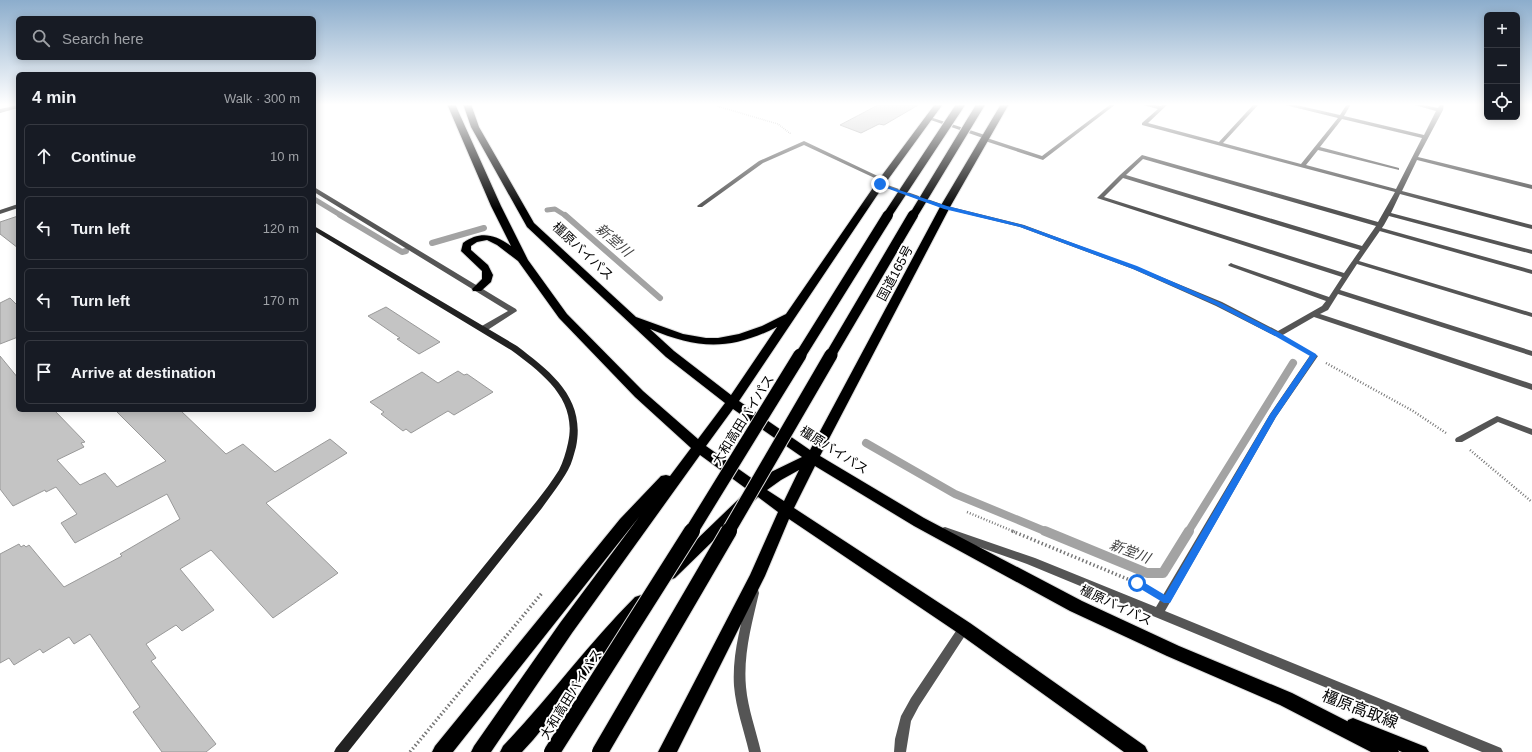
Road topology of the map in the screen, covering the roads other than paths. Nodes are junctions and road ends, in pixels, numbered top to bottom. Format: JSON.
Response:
{"nodes":[{"id":1,"x":466,"y":139,"type":"edge"},
{"id":2,"x":483,"y":139,"type":"edge"},
{"id":3,"x":913,"y":139,"type":"edge"},
{"id":4,"x":938,"y":139,"type":"edge"},
{"id":5,"x":960,"y":139,"type":"edge"},
{"id":6,"x":984,"y":139,"type":"edge"},
{"id":7,"x":988,"y":139,"type":"edge"},
{"id":8,"x":1067,"y":139,"type":"edge"},
{"id":9,"x":1201,"y":139,"type":"edge"},
{"id":10,"x":1225,"y":139,"type":"edge"},
{"id":11,"x":1323,"y":139,"type":"edge"},
{"id":12,"x":1425,"y":139,"type":"edge"},
{"id":13,"x":1220,"y":144,"type":"junction"},
{"id":14,"x":1316,"y":148,"type":"junction"},
{"id":15,"x":1415,"y":158,"type":"junction"},
{"id":16,"x":1302,"y":166,"type":"junction"},
{"id":17,"x":1396,"y":168,"type":"dead end"},
{"id":18,"x":1122,"y":176,"type":"junction"},
{"id":19,"x":881,"y":182,"type":"junction"},
{"id":20,"x":1532,"y":187,"type":"edge"},
{"id":21,"x":316,"y":190,"type":"edge"},
{"id":22,"x":1399,"y":192,"type":"junction"},
{"id":23,"x":700,"y":206,"type":"dead end"},
{"id":24,"x":16,"y":207,"type":"edge"},
{"id":25,"x":945,"y":208,"type":"junction"},
{"id":26,"x":0,"y":212,"type":"edge"},
{"id":27,"x":1387,"y":214,"type":"junction"},
{"id":28,"x":1379,"y":226,"type":"junction"},
{"id":29,"x":1532,"y":227,"type":"edge"},
{"id":30,"x":316,"y":229,"type":"edge"},
{"id":31,"x":1364,"y":249,"type":"junction"},
{"id":32,"x":1532,"y":252,"type":"edge"},
{"id":33,"x":523,"y":260,"type":"junction"},
{"id":34,"x":1356,"y":262,"type":"junction"},
{"id":35,"x":1231,"y":265,"type":"dead end"},
{"id":36,"x":1532,"y":272,"type":"edge"},
{"id":37,"x":1346,"y":276,"type":"junction"},
{"id":38,"x":478,"y":289,"type":"junction"},
{"id":39,"x":1336,"y":291,"type":"junction"},
{"id":40,"x":1330,"y":300,"type":"junction"},
{"id":41,"x":792,"y":314,"type":"junction"},
{"id":42,"x":1313,"y":314,"type":"junction"},
{"id":43,"x":1532,"y":315,"type":"edge"},
{"id":44,"x":630,"y":317,"type":"junction"},
{"id":45,"x":482,"y":329,"type":"junction"},
{"id":46,"x":1532,"y":354,"type":"edge"},
{"id":47,"x":1314,"y":356,"type":"road end"},
{"id":48,"x":1532,"y":387,"type":"edge"},
{"id":49,"x":732,"y":402,"type":"junction"},
{"id":50,"x":1532,"y":432,"type":"edge"},
{"id":51,"x":1458,"y":440,"type":"road end"},
{"id":52,"x":698,"y":447,"type":"junction"},
{"id":53,"x":812,"y":458,"type":"junction"},
{"id":54,"x":758,"y":490,"type":"junction"},
{"id":55,"x":786,"y":510,"type":"junction"},
{"id":56,"x":919,"y":522,"type":"junction"},
{"id":57,"x":757,"y":576,"type":"junction"},
{"id":58,"x":1158,"y":613,"type":"junction"},
{"id":59,"x":964,"y":628,"type":"junction"},
{"id":60,"x":1286,"y":699,"type":"junction"},
{"id":61,"x":340,"y":752,"type":"edge"},
{"id":62,"x":442,"y":752,"type":"edge"},
{"id":63,"x":480,"y":752,"type":"edge"},
{"id":64,"x":509,"y":752,"type":"edge"},
{"id":65,"x":552,"y":752,"type":"edge"},
{"id":66,"x":600,"y":752,"type":"edge"},
{"id":67,"x":667,"y":752,"type":"edge"},
{"id":68,"x":755,"y":752,"type":"edge"},
{"id":69,"x":900,"y":752,"type":"edge"},
{"id":70,"x":1139,"y":752,"type":"edge"},
{"id":71,"x":1390,"y":752,"type":"edge"},
{"id":72,"x":1421,"y":752,"type":"edge"},
{"id":73,"x":1497,"y":752,"type":"edge"}],
"edges":[{"from":1,"to":33,"type":"highway"},
{"from":2,"to":44,"type":"highway","name":"橿原バイパス"},
{"from":3,"to":19,"type":"highway"},
{"from":4,"to":65,"type":"highway","name":"大和高田バイパス","bridge":true},
{"from":5,"to":66,"type":"highway","bridge":true},
{"from":6,"to":25,"type":"highway","name":"国道165号"},
{"from":7,"to":8,"type":"street"},
{"from":9,"to":13,"type":"street"},
{"from":10,"to":13,"type":"street"},
{"from":11,"to":14,"type":"street"},
{"from":12,"to":15,"type":"street"},
{"from":13,"to":16,"type":"street"},
{"from":14,"to":16,"type":"street"},
{"from":14,"to":17,"type":"street"},
{"from":15,"to":20,"type":"street"},
{"from":15,"to":22,"type":"street"},
{"from":16,"to":22,"type":"street"},
{"from":18,"to":28,"type":"street"},
{"from":18,"to":31,"type":"street"},
{"from":18,"to":37,"type":"street"},
{"from":19,"to":23,"type":"street"},
{"from":19,"to":25,"type":"street"},
{"from":19,"to":41,"type":"highway"},
{"from":21,"to":38,"type":"street"},
{"from":22,"to":27,"type":"street"},
{"from":22,"to":29,"type":"street"},
{"from":24,"to":26,"type":"street"},
{"from":25,"to":42,"type":"street"},
{"from":25,"to":53,"type":"highway","name":"国道165号"},
{"from":27,"to":28,"type":"street"},
{"from":27,"to":32,"type":"street"},
{"from":28,"to":31,"type":"street"},
{"from":28,"to":36,"type":"street"},
{"from":30,"to":45,"type":"street"},
{"from":31,"to":34,"type":"street"},
{"from":33,"to":38,"type":"highway"},
{"from":33,"to":52,"type":"highway"},
{"from":34,"to":37,"type":"street"},
{"from":34,"to":43,"type":"street"},
{"from":35,"to":40,"type":"street"},
{"from":37,"to":39,"type":"street"},
{"from":38,"to":45,"type":"street"},
{"from":39,"to":40,"type":"street"},
{"from":39,"to":46,"type":"street"},
{"from":40,"to":42,"type":"street"},
{"from":41,"to":44,"type":"highway"},
{"from":41,"to":49,"type":"highway"},
{"from":42,"to":48,"type":"street"},
{"from":44,"to":49,"type":"highway","name":"橿原バイパス"},
{"from":45,"to":61,"type":"street"},
{"from":47,"to":58,"type":"street"},
{"from":49,"to":52,"type":"highway"},
{"from":49,"to":53,"type":"highway","name":"橿原バイパス"},
{"from":50,"to":51,"type":"street"},
{"from":52,"to":54,"type":"highway"},
{"from":52,"to":62,"type":"highway"},
{"from":52,"to":63,"type":"highway"},
{"from":53,"to":54,"type":"highway"},
{"from":53,"to":55,"type":"highway","name":"国道165号"},
{"from":53,"to":56,"type":"highway","name":"橿原バイパス"},
{"from":54,"to":55,"type":"highway"},
{"from":54,"to":64,"type":"highway"},
{"from":55,"to":57,"type":"highway","name":"国道165号"},
{"from":55,"to":59,"type":"highway"},
{"from":56,"to":58,"type":"street"},
{"from":56,"to":60,"type":"highway","name":"橿原バイパス"},
{"from":57,"to":67,"type":"highway","name":"国道165号"},
{"from":57,"to":68,"type":"street"},
{"from":58,"to":73,"type":"street"},
{"from":59,"to":69,"type":"street"},
{"from":59,"to":70,"type":"highway"},
{"from":60,"to":71,"type":"highway","name":"橿原バイパス"},
{"from":60,"to":72,"type":"main road","name":"橿原高取線"}]}
